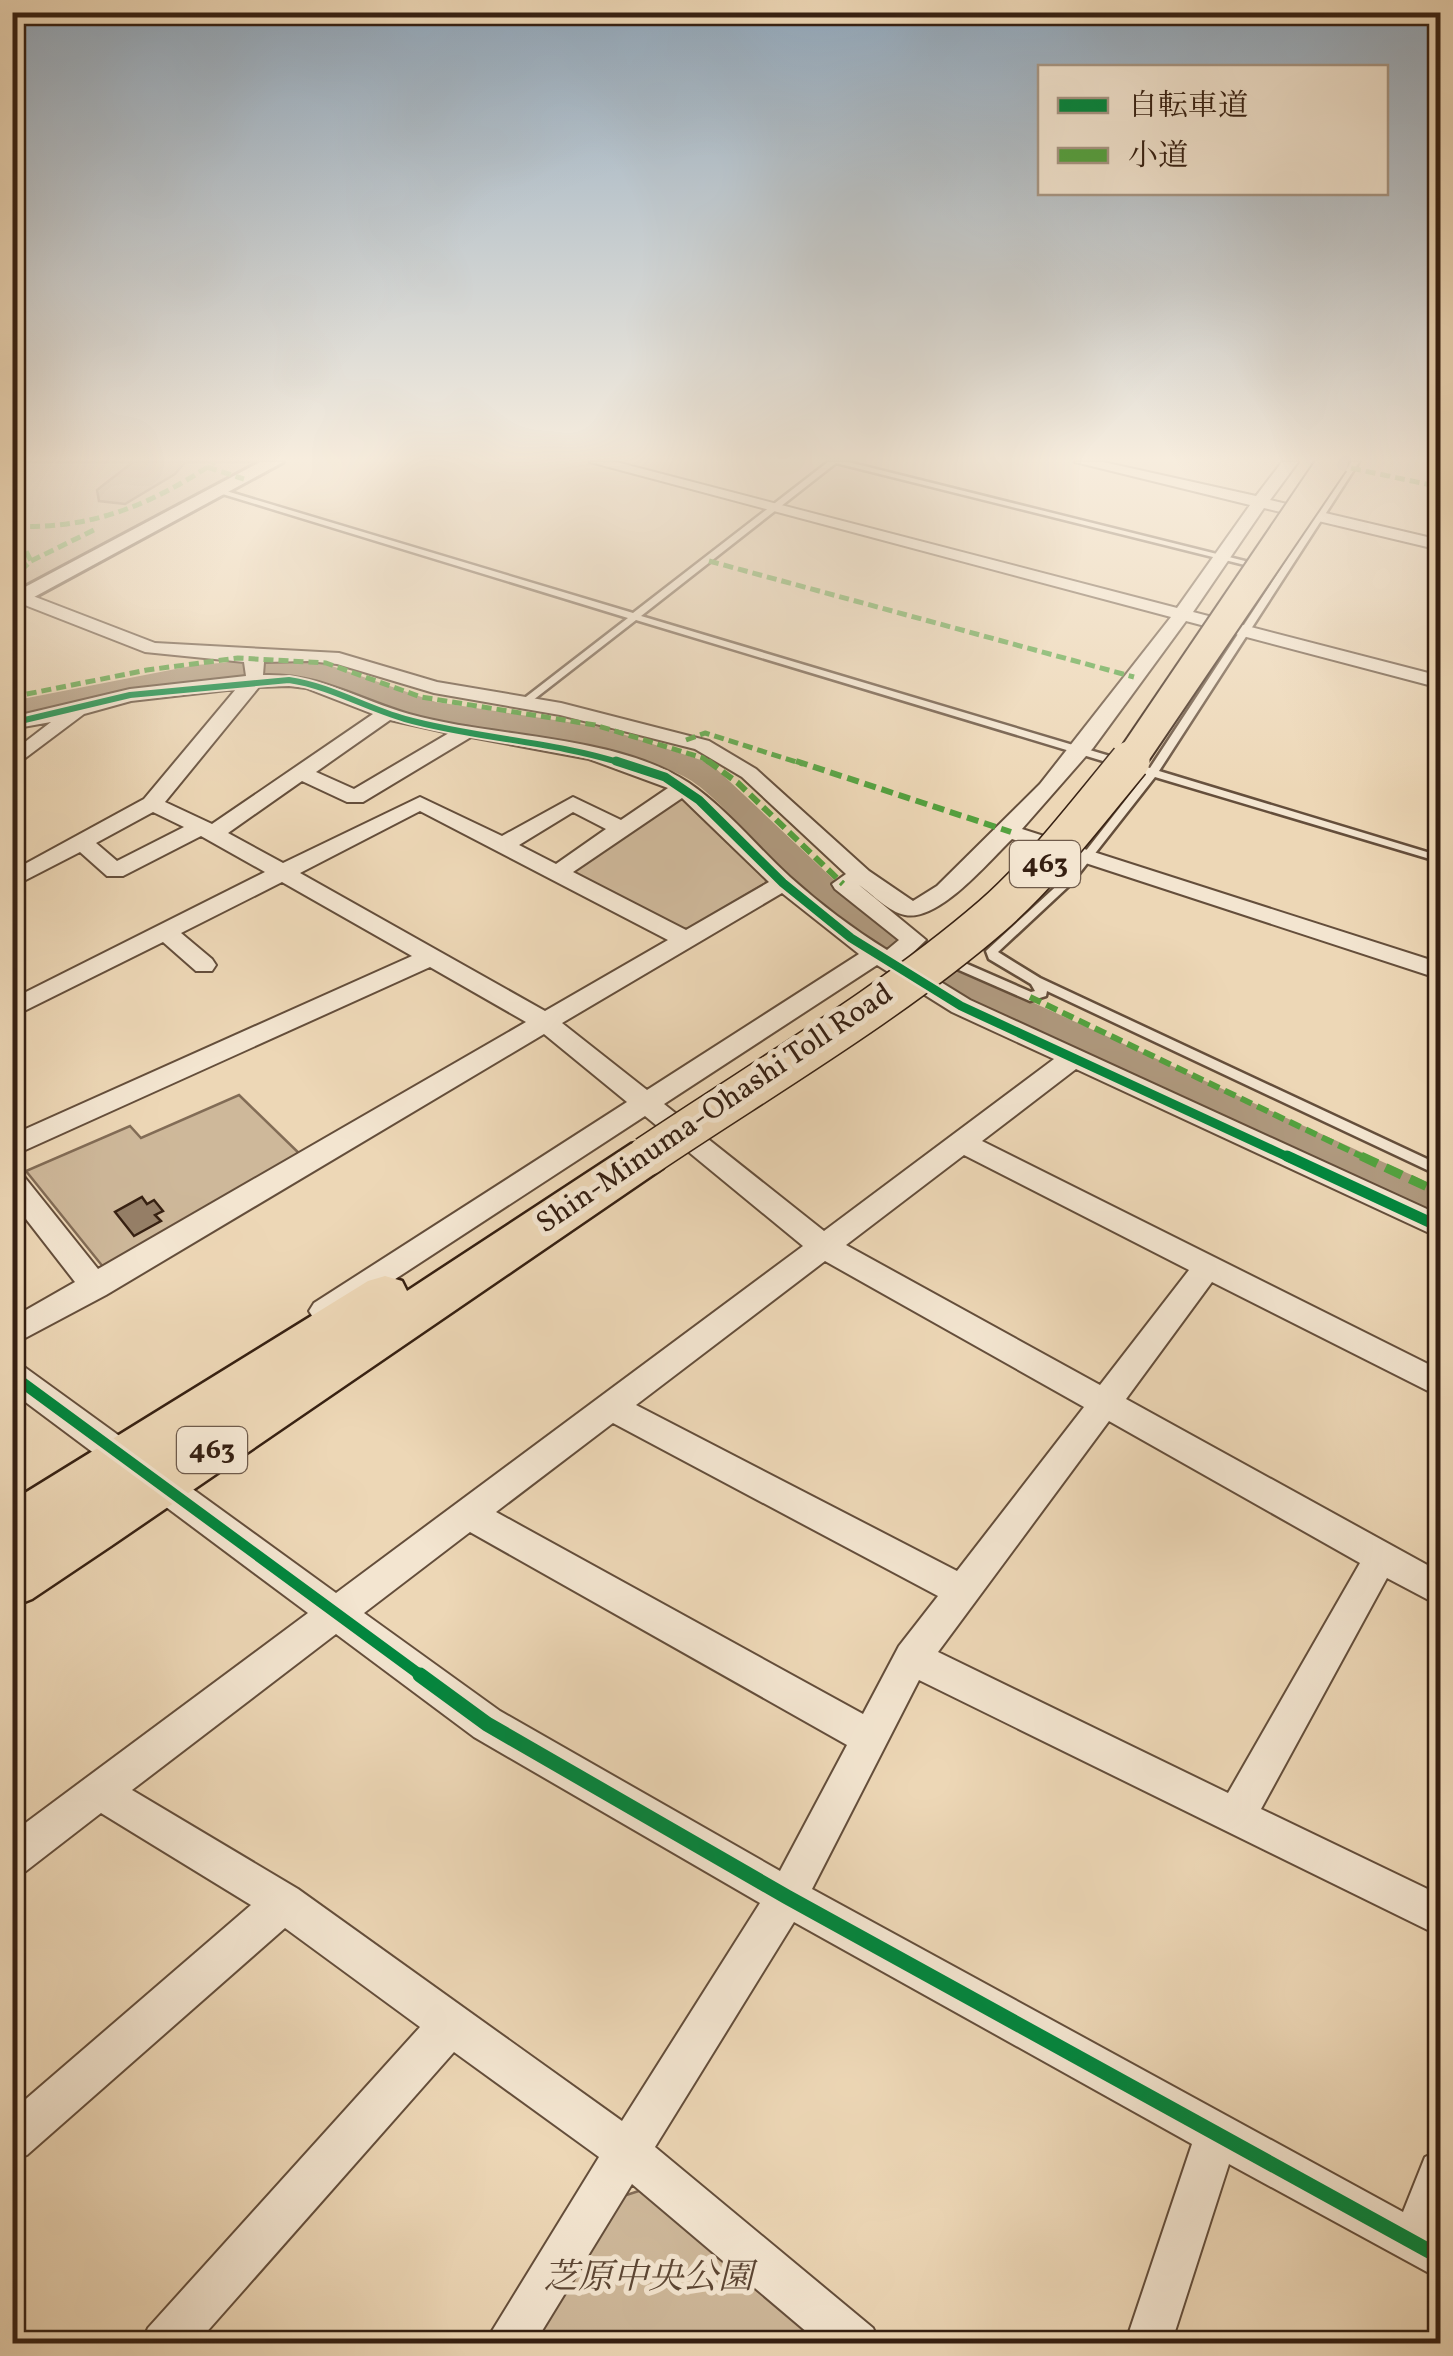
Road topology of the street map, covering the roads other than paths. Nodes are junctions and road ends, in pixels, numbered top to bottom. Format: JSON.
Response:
{"nodes":[{"id":1,"x":66,"y":572,"type":"edge"},
{"id":2,"x":484,"y":572,"type":"edge"},
{"id":3,"x":694,"y":572,"type":"edge"},
{"id":4,"x":1021,"y":572,"type":"edge"},
{"id":5,"x":1210,"y":572,"type":"edge"},
{"id":6,"x":1233,"y":572,"type":"edge"},
{"id":7,"x":1259,"y":572,"type":"edge"},
{"id":8,"x":1282,"y":572,"type":"edge"},
{"id":9,"x":16,"y":598,"type":"edge"},
{"id":10,"x":1180,"y":613,"type":"junction"},
{"id":11,"x":636,"y":618,"type":"junction"},
{"id":12,"x":1244,"y":630,"type":"junction"},
{"id":13,"x":254,"y":666,"type":"junction"},
{"id":14,"x":1440,"y":682,"type":"edge"},
{"id":15,"x":525,"y":702,"type":"junction"},
{"id":16,"x":80,"y":709,"type":"junction"},
{"id":17,"x":388,"y":713,"type":"junction"},
{"id":18,"x":12,"y":723,"type":"edge"},
{"id":19,"x":466,"y":732,"type":"junction"},
{"id":20,"x":1080,"y":751,"type":"junction"},
{"id":21,"x":12,"y":762,"type":"edge"},
{"id":22,"x":1153,"y":772,"type":"junction"},
{"id":23,"x":301,"y":773,"type":"junction"},
{"id":24,"x":682,"y":788,"type":"junction"},
{"id":25,"x":152,"y":804,"type":"junction"},
{"id":26,"x":622,"y":829,"type":"junction"},
{"id":27,"x":207,"y":830,"type":"junction"},
{"id":28,"x":1011,"y":832,"type":"junction"},
{"id":29,"x":81,"y":842,"type":"junction"},
{"id":30,"x":503,"y":846,"type":"junction"},
{"id":31,"x":1088,"y":855,"type":"junction"},
{"id":32,"x":1440,"y":859,"type":"edge"},
{"id":33,"x":283,"y":873,"type":"junction"},
{"id":34,"x":557,"y":874,"type":"junction"},
{"id":35,"x":860,"y":876,"type":"junction"},
{"id":36,"x":12,"y":880,"type":"edge"},
{"id":37,"x":783,"y":883,"type":"junction"},
{"id":38,"x":166,"y":932,"type":"junction"},
{"id":39,"x":686,"y":940,"type":"junction"},
{"id":40,"x":431,"y":957,"type":"junction"},
{"id":41,"x":882,"y":958,"type":"junction"},
{"id":42,"x":204,"y":965,"type":"dead end"},
{"id":43,"x":1440,"y":971,"type":"edge"},
{"id":44,"x":1036,"y":981,"type":"junction"},
{"id":45,"x":924,"y":984,"type":"junction"},
{"id":46,"x":12,"y":1009,"type":"edge"},
{"id":47,"x":545,"y":1022,"type":"junction"},
{"id":48,"x":1070,"y":1060,"type":"junction"},
{"id":49,"x":639,"y":1133,"type":"junction"},
{"id":50,"x":961,"y":1142,"type":"junction"},
{"id":51,"x":695,"y":1144,"type":"junction"},
{"id":52,"x":12,"y":1146,"type":"edge"},
{"id":53,"x":1440,"y":1171,"type":"edge"},
{"id":54,"x":12,"y":1180,"type":"edge"},
{"id":55,"x":1440,"y":1228,"type":"edge"},
{"id":56,"x":822,"y":1246,"type":"junction"},
{"id":57,"x":1206,"y":1270,"type":"junction"},
{"id":58,"x":96,"y":1286,"type":"junction"},
{"id":59,"x":398,"y":1302,"type":"junction"},
{"id":60,"x":12,"y":1333,"type":"edge"},
{"id":61,"x":359,"y":1347,"type":"junction"},
{"id":62,"x":271,"y":1366,"type":"junction"},
{"id":63,"x":12,"y":1376,"type":"edge"},
{"id":64,"x":1440,"y":1384,"type":"edge"},
{"id":65,"x":1105,"y":1402,"type":"junction"},
{"id":66,"x":610,"y":1406,"type":"junction"},
{"id":67,"x":144,"y":1470,"type":"junction"},
{"id":68,"x":467,"y":1512,"type":"junction"},
{"id":69,"x":12,"y":1531,"type":"edge"},
{"id":70,"x":1381,"y":1557,"type":"junction"},
{"id":71,"x":12,"y":1581,"type":"edge"},
{"id":72,"x":1440,"y":1590,"type":"edge"},
{"id":73,"x":963,"y":1591,"type":"junction"},
{"id":74,"x":336,"y":1612,"type":"junction"},
{"id":75,"x":912,"y":1658,"type":"junction"},
{"id":76,"x":870,"y":1738,"type":"junction"},
{"id":77,"x":99,"y":1791,"type":"junction"},
{"id":78,"x":1237,"y":1814,"type":"junction"},
{"id":79,"x":12,"y":1857,"type":"edge"},
{"id":80,"x":787,"y":1897,"type":"junction"},
{"id":81,"x":284,"y":1903,"type":"junction"},
{"id":82,"x":1440,"y":1916,"type":"edge"},
{"id":83,"x":451,"y":2024,"type":"junction"},
{"id":84,"x":1216,"y":2134,"type":"junction"},
{"id":85,"x":12,"y":2140,"type":"edge"},
{"id":86,"x":628,"y":2152,"type":"junction"},
{"id":87,"x":1440,"y":2172,"type":"edge"},
{"id":88,"x":1427,"y":2250,"type":"edge"},
{"id":89,"x":164,"y":2344,"type":"edge"},
{"id":90,"x":507,"y":2344,"type":"edge"},
{"id":91,"x":856,"y":2344,"type":"edge"},
{"id":92,"x":1148,"y":2344,"type":"edge"}],
"edges":[{"from":1,"to":9,"type":"street"},
{"from":2,"to":11,"type":"lane"},
{"from":3,"to":11,"type":"lane"},
{"from":4,"to":10,"type":"street"},
{"from":5,"to":10,"type":"street"},
{"from":6,"to":49,"type":"highway","name":"Shin-Minuma-Ohashi Toll Road","number":"463"},
{"from":7,"to":49,"type":"highway","name":"Shin-Minuma-Ohashi Toll Road","number":"463","bridge":true},
{"from":8,"to":12,"type":"lane"},
{"from":9,"to":13,"type":"street"},
{"from":10,"to":12,"type":"street"},
{"from":10,"to":20,"type":"street"},
{"from":11,"to":15,"type":"lane"},
{"from":11,"to":20,"type":"lane"},
{"from":12,"to":14,"type":"street"},
{"from":12,"to":22,"type":"lane"},
{"from":13,"to":15,"type":"street"},
{"from":13,"to":16,"type":"street"},
{"from":13,"to":17,"type":"street"},
{"from":13,"to":25,"type":"street"},
{"from":15,"to":35,"type":"street"},
{"from":16,"to":18,"type":"street"},
{"from":16,"to":21,"type":"street"},
{"from":17,"to":19,"type":"street"},
{"from":17,"to":23,"type":"street"},
{"from":19,"to":23,"type":"street"},
{"from":19,"to":24,"type":"street"},
{"from":20,"to":22,"type":"lane"},
{"from":20,"to":28,"type":"street"},
{"from":22,"to":31,"type":"lane"},
{"from":22,"to":32,"type":"lane"},
{"from":23,"to":27,"type":"street"},
{"from":24,"to":26,"type":"street"},
{"from":24,"to":37,"type":"street"},
{"from":25,"to":27,"type":"street"},
{"from":25,"to":29,"type":"street"},
{"from":26,"to":30,"type":"street"},
{"from":26,"to":34,"type":"street"},
{"from":27,"to":29,"type":"street"},
{"from":27,"to":33,"type":"street"},
{"from":28,"to":31,"type":"street"},
{"from":28,"to":35,"type":"street"},
{"from":29,"to":36,"type":"street"},
{"from":30,"to":33,"type":"street"},
{"from":30,"to":34,"type":"street"},
{"from":31,"to":43,"type":"street"},
{"from":31,"to":44,"type":"lane"},
{"from":33,"to":38,"type":"street"},
{"from":33,"to":40,"type":"street"},
{"from":34,"to":39,"type":"street"},
{"from":35,"to":41,"type":"street"},
{"from":37,"to":39,"type":"street"},
{"from":37,"to":41,"type":"street"},
{"from":38,"to":42,"type":"street"},
{"from":38,"to":46,"type":"street"},
{"from":39,"to":47,"type":"street"},
{"from":40,"to":47,"type":"street"},
{"from":40,"to":52,"type":"street"},
{"from":41,"to":45,"type":"street"},
{"from":41,"to":49,"type":"street"},
{"from":44,"to":45,"type":"lane"},
{"from":44,"to":53,"type":"lane"},
{"from":45,"to":48,"type":"street"},
{"from":45,"to":51,"type":"street"},
{"from":47,"to":49,"type":"street"},
{"from":47,"to":58,"type":"street"},
{"from":48,"to":50,"type":"street"},
{"from":48,"to":55,"type":"street"},
{"from":49,"to":51,"type":"street"},
{"from":49,"to":59,"type":"highway","name":"Shin-Minuma-Ohashi Toll Road","number":"463"},
{"from":49,"to":62,"type":"street"},
{"from":50,"to":56,"type":"street"},
{"from":50,"to":57,"type":"street"},
{"from":51,"to":56,"type":"street"},
{"from":51,"to":61,"type":"street"},
{"from":54,"to":58,"type":"street"},
{"from":56,"to":65,"type":"street"},
{"from":56,"to":66,"type":"street"},
{"from":57,"to":64,"type":"street"},
{"from":57,"to":65,"type":"street"},
{"from":58,"to":60,"type":"street"},
{"from":59,"to":61,"type":"highway","number":"463"},
{"from":59,"to":62,"type":"highway","number":"463"},
{"from":61,"to":67,"type":"highway","number":"463"},
{"from":62,"to":67,"type":"highway","number":"463"},
{"from":63,"to":67,"type":"street"},
{"from":65,"to":70,"type":"street"},
{"from":65,"to":73,"type":"street"},
{"from":66,"to":68,"type":"street"},
{"from":66,"to":73,"type":"street"},
{"from":67,"to":69,"type":"highway","number":"463"},
{"from":67,"to":71,"type":"highway","number":"463"},
{"from":67,"to":74,"type":"street"},
{"from":68,"to":74,"type":"street"},
{"from":68,"to":76,"type":"street"},
{"from":70,"to":72,"type":"street"},
{"from":70,"to":78,"type":"street"},
{"from":73,"to":75,"type":"street"},
{"from":74,"to":77,"type":"street"},
{"from":74,"to":80,"type":"street"},
{"from":75,"to":76,"type":"street"},
{"from":75,"to":78,"type":"street"},
{"from":76,"to":80,"type":"street"},
{"from":77,"to":79,"type":"street"},
{"from":77,"to":81,"type":"street"},
{"from":78,"to":82,"type":"street"},
{"from":80,"to":84,"type":"street"},
{"from":80,"to":86,"type":"street"},
{"from":81,"to":83,"type":"street"},
{"from":81,"to":85,"type":"street"},
{"from":83,"to":86,"type":"street"},
{"from":83,"to":89,"type":"street"},
{"from":84,"to":88,"type":"street"},
{"from":84,"to":92,"type":"street"},
{"from":86,"to":90,"type":"street"},
{"from":86,"to":91,"type":"street"},
{"from":87,"to":88,"type":"street"}]}
